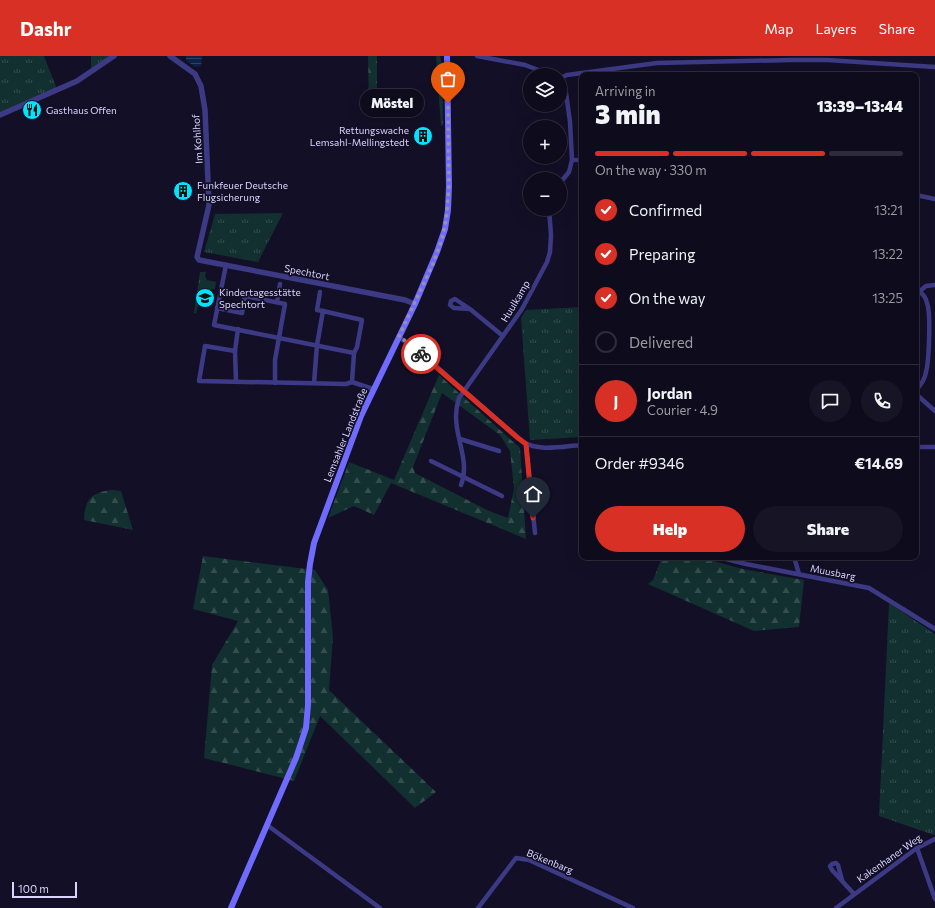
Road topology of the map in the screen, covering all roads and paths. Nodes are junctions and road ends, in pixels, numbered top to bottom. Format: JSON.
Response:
{"nodes":[{"id":1,"x":114,"y":56,"type":"edge"},
{"id":2,"x":170,"y":56,"type":"edge"},
{"id":3,"x":447,"y":56,"type":"edge"},
{"id":4,"x":477,"y":56,"type":"edge"},
{"id":5,"x":935,"y":67,"type":"edge"},
{"id":6,"x":535,"y":68,"type":"edge"},
{"id":7,"x":591,"y":72,"type":"edge"},
{"id":8,"x":579,"y":74,"type":"edge"},
{"id":9,"x":567,"y":75,"type":"edge"},
{"id":10,"x":567,"y":99,"type":"edge"},
{"id":11,"x":0,"y":115,"type":"edge"},
{"id":12,"x":572,"y":160,"type":"junction"},
{"id":13,"x":579,"y":160,"type":"edge"},
{"id":14,"x":567,"y":174,"type":"edge"},
{"id":15,"x":919,"y":196,"type":"edge"},
{"id":16,"x":935,"y":199,"type":"edge"},
{"id":17,"x":550,"y":216,"type":"edge"},
{"id":18,"x":196,"y":257,"type":"joint"},
{"id":19,"x":226,"y":265,"type":"junction"},
{"id":20,"x":280,"y":284,"type":"dead end"},
{"id":21,"x":935,"y":284,"type":"edge"},
{"id":22,"x":919,"y":290,"type":"edge"},
{"id":23,"x":919,"y":291,"type":"edge"},
{"id":24,"x":320,"y":292,"type":"dead end"},
{"id":25,"x":277,"y":302,"type":"junction"},
{"id":26,"x":415,"y":304,"type":"junction"},
{"id":27,"x":217,"y":308,"type":"junction"},
{"id":28,"x":470,"y":309,"type":"dead end"},
{"id":29,"x":323,"y":311,"type":"junction"},
{"id":30,"x":238,"y":329,"type":"junction"},
{"id":31,"x":399,"y":336,"type":"junction"},
{"id":32,"x":503,"y":336,"type":"junction"},
{"id":33,"x":279,"y":337,"type":"junction"},
{"id":34,"x":317,"y":345,"type":"junction"},
{"id":35,"x":235,"y":351,"type":"junction"},
{"id":36,"x":354,"y":353,"type":"junction"},
{"id":37,"x":236,"y":381,"type":"junction"},
{"id":38,"x":352,"y":382,"type":"junction"},
{"id":39,"x":275,"y":383,"type":"junction"},
{"id":40,"x":314,"y":384,"type":"junction"},
{"id":41,"x":919,"y":388,"type":"edge"},
{"id":42,"x":373,"y":389,"type":"junction"},
{"id":43,"x":464,"y":390,"type":"junction"},
{"id":44,"x":919,"y":397,"type":"edge"},
{"id":45,"x":935,"y":411,"type":"edge"},
{"id":46,"x":460,"y":439,"type":"junction"},
{"id":47,"x":526,"y":444,"type":"junction"},
{"id":48,"x":579,"y":445,"type":"edge"},
{"id":49,"x":919,"y":447,"type":"edge"},
{"id":50,"x":935,"y":447,"type":"edge"},
{"id":51,"x":499,"y":450,"type":"dead end"},
{"id":52,"x":431,"y":461,"type":"dead end"},
{"id":53,"x":464,"y":478,"type":"junction"},
{"id":54,"x":461,"y":485,"type":"dead end"},
{"id":55,"x":502,"y":496,"type":"dead end"},
{"id":56,"x":535,"y":533,"type":"dead end"},
{"id":57,"x":730,"y":560,"type":"edge"},
{"id":58,"x":795,"y":560,"type":"edge"},
{"id":59,"x":799,"y":574,"type":"junction"},
{"id":60,"x":935,"y":629,"type":"edge"},
{"id":61,"x":267,"y":825,"type":"junction"},
{"id":62,"x":935,"y":839,"type":"edge"},
{"id":63,"x":917,"y":848,"type":"junction"},
{"id":64,"x":842,"y":880,"type":"dead end"},
{"id":65,"x":854,"y":894,"type":"junction"},
{"id":66,"x":935,"y":898,"type":"edge"},
{"id":67,"x":231,"y":908,"type":"edge"},
{"id":68,"x":380,"y":908,"type":"edge"},
{"id":69,"x":478,"y":908,"type":"edge"},
{"id":70,"x":633,"y":908,"type":"edge"},
{"id":71,"x":836,"y":908,"type":"edge"}],
"edges":[{"from":1,"to":11,"type":"street"},
{"from":2,"to":18,"type":"street","name":"Im Kohlhof"},
{"from":3,"to":26,"type":"main road","name":"Lemsahler Landstraße"},
{"from":4,"to":6,"type":"street"},
{"from":5,"to":7,"type":"street"},
{"from":8,"to":9,"type":"street"},
{"from":10,"to":12,"type":"street"},
{"from":12,"to":13,"type":"street"},
{"from":12,"to":14,"type":"street"},
{"from":15,"to":16,"type":"street"},
{"from":17,"to":32,"type":"street","name":"Huulkamp"},
{"from":18,"to":19,"type":"street","name":"Spechtort"},
{"from":19,"to":26,"type":"street","name":"Spechtort"},
{"from":19,"to":27,"type":"street"},
{"from":20,"to":25,"type":"street"},
{"from":21,"to":22,"type":"street"},
{"from":23,"to":41,"type":"street"},
{"from":24,"to":29,"type":"street"},
{"from":25,"to":27,"type":"street"},
{"from":25,"to":33,"type":"street"},
{"from":26,"to":31,"type":"main road","name":"Lemsahler Landstraße"},
{"from":27,"to":30,"type":"street"},
{"from":28,"to":32,"type":"street"},
{"from":29,"to":34,"type":"street"},
{"from":29,"to":36,"type":"street"},
{"from":30,"to":33,"type":"street"},
{"from":30,"to":35,"type":"street"},
{"from":31,"to":42,"type":"main road","name":"Lemsahler Landstraße"},
{"from":31,"to":43,"type":"street"},
{"from":32,"to":43,"type":"street","name":"Huulkamp"},
{"from":33,"to":34,"type":"street"},
{"from":33,"to":39,"type":"street"},
{"from":34,"to":36,"type":"street"},
{"from":34,"to":40,"type":"street"},
{"from":35,"to":37,"type":"street"},
{"from":35,"to":37,"type":"street"},
{"from":36,"to":38,"type":"street"},
{"from":37,"to":39,"type":"street"},
{"from":38,"to":40,"type":"street"},
{"from":38,"to":42,"type":"street"},
{"from":39,"to":40,"type":"street"},
{"from":42,"to":61,"type":"main road","name":"Lemsahler Landstraße"},
{"from":43,"to":46,"type":"street","name":"Huulkamp"},
{"from":43,"to":47,"type":"street"},
{"from":44,"to":45,"type":"street"},
{"from":46,"to":51,"type":"street"},
{"from":46,"to":53,"type":"street","name":"Huulkamp"},
{"from":47,"to":48,"type":"street"},
{"from":47,"to":56,"type":"street"},
{"from":49,"to":50,"type":"street"},
{"from":52,"to":53,"type":"street"},
{"from":53,"to":54,"type":"street"},
{"from":53,"to":55,"type":"street"},
{"from":57,"to":59,"type":"street","name":"Muusbarg"},
{"from":58,"to":59,"type":"street"},
{"from":59,"to":60,"type":"street","name":"Muusbarg"},
{"from":61,"to":67,"type":"main road","name":"Lemsahler Landstraße"},
{"from":61,"to":68,"type":"street"},
{"from":62,"to":63,"type":"street","name":"Kakenhaner Weg"},
{"from":63,"to":65,"type":"street","name":"Kakenhaner Weg"},
{"from":63,"to":66,"type":"street"},
{"from":64,"to":65,"type":"street","name":"Kakenhaner Weg"},
{"from":65,"to":71,"type":"street","name":"Kakenhaner Weg"},
{"from":69,"to":70,"type":"street","name":"Bökenbarg"}]}
